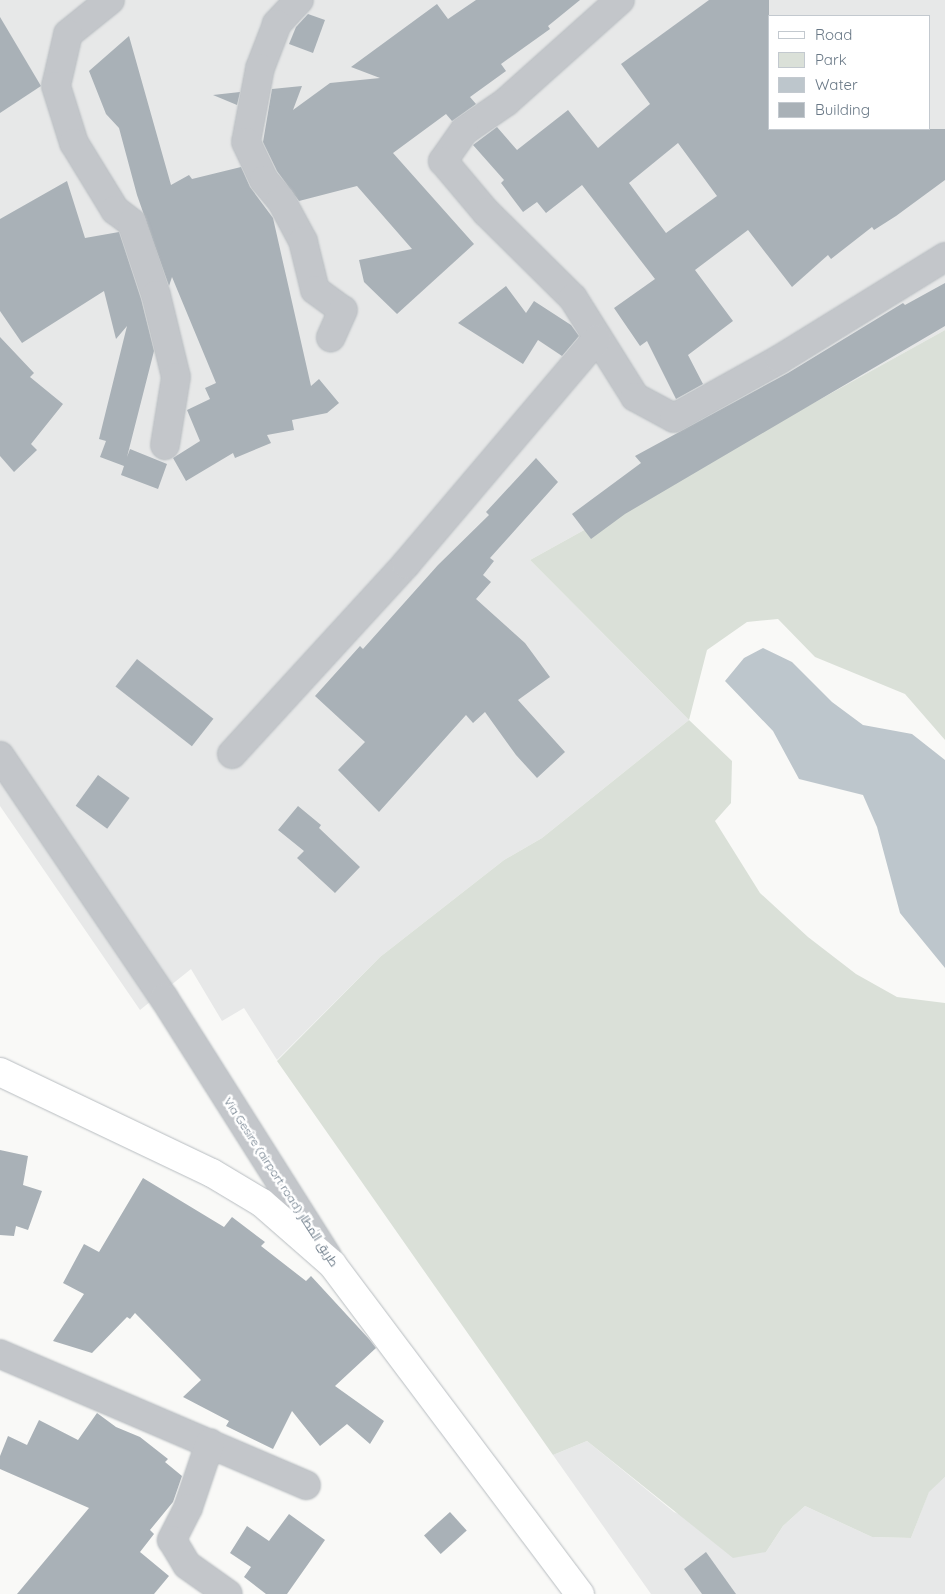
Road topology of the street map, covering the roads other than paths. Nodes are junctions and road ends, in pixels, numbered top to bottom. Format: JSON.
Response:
{"nodes":[{"id":1,"x":110,"y":0,"type":"edge"},
{"id":2,"x":299,"y":0,"type":"edge"},
{"id":3,"x":620,"y":0,"type":"edge"},
{"id":4,"x":945,"y":257,"type":"edge"},
{"id":5,"x":331,"y":337,"type":"dead end"},
{"id":6,"x":597,"y":339,"type":"junction"},
{"id":7,"x":165,"y":445,"type":"dead end"},
{"id":8,"x":232,"y":754,"type":"dead end"},
{"id":9,"x":0,"y":756,"type":"edge"},
{"id":10,"x":0,"y":1072,"type":"edge"},
{"id":11,"x":332,"y":1264,"type":"junction"},
{"id":12,"x":0,"y":1354,"type":"edge"},
{"id":13,"x":210,"y":1443,"type":"junction"},
{"id":14,"x":306,"y":1485,"type":"dead end"},
{"id":15,"x":228,"y":1594,"type":"edge"},
{"id":16,"x":580,"y":1594,"type":"edge"}],
"edges":[{"from":1,"to":7,"type":"street"},
{"from":2,"to":5,"type":"street"},
{"from":3,"to":6,"type":"street"},
{"from":4,"to":6,"type":"street"},
{"from":6,"to":8,"type":"street"},
{"from":9,"to":11,"type":"street","name":"Via Gesire (airport road) طريق المطار"},
{"from":10,"to":11,"type":"main road"},
{"from":11,"to":16,"type":"main road","name":"Via Gesire (airport road) طريق المطار"},
{"from":12,"to":13,"type":"street"},
{"from":13,"to":14,"type":"street"},
{"from":13,"to":15,"type":"street"}]}
